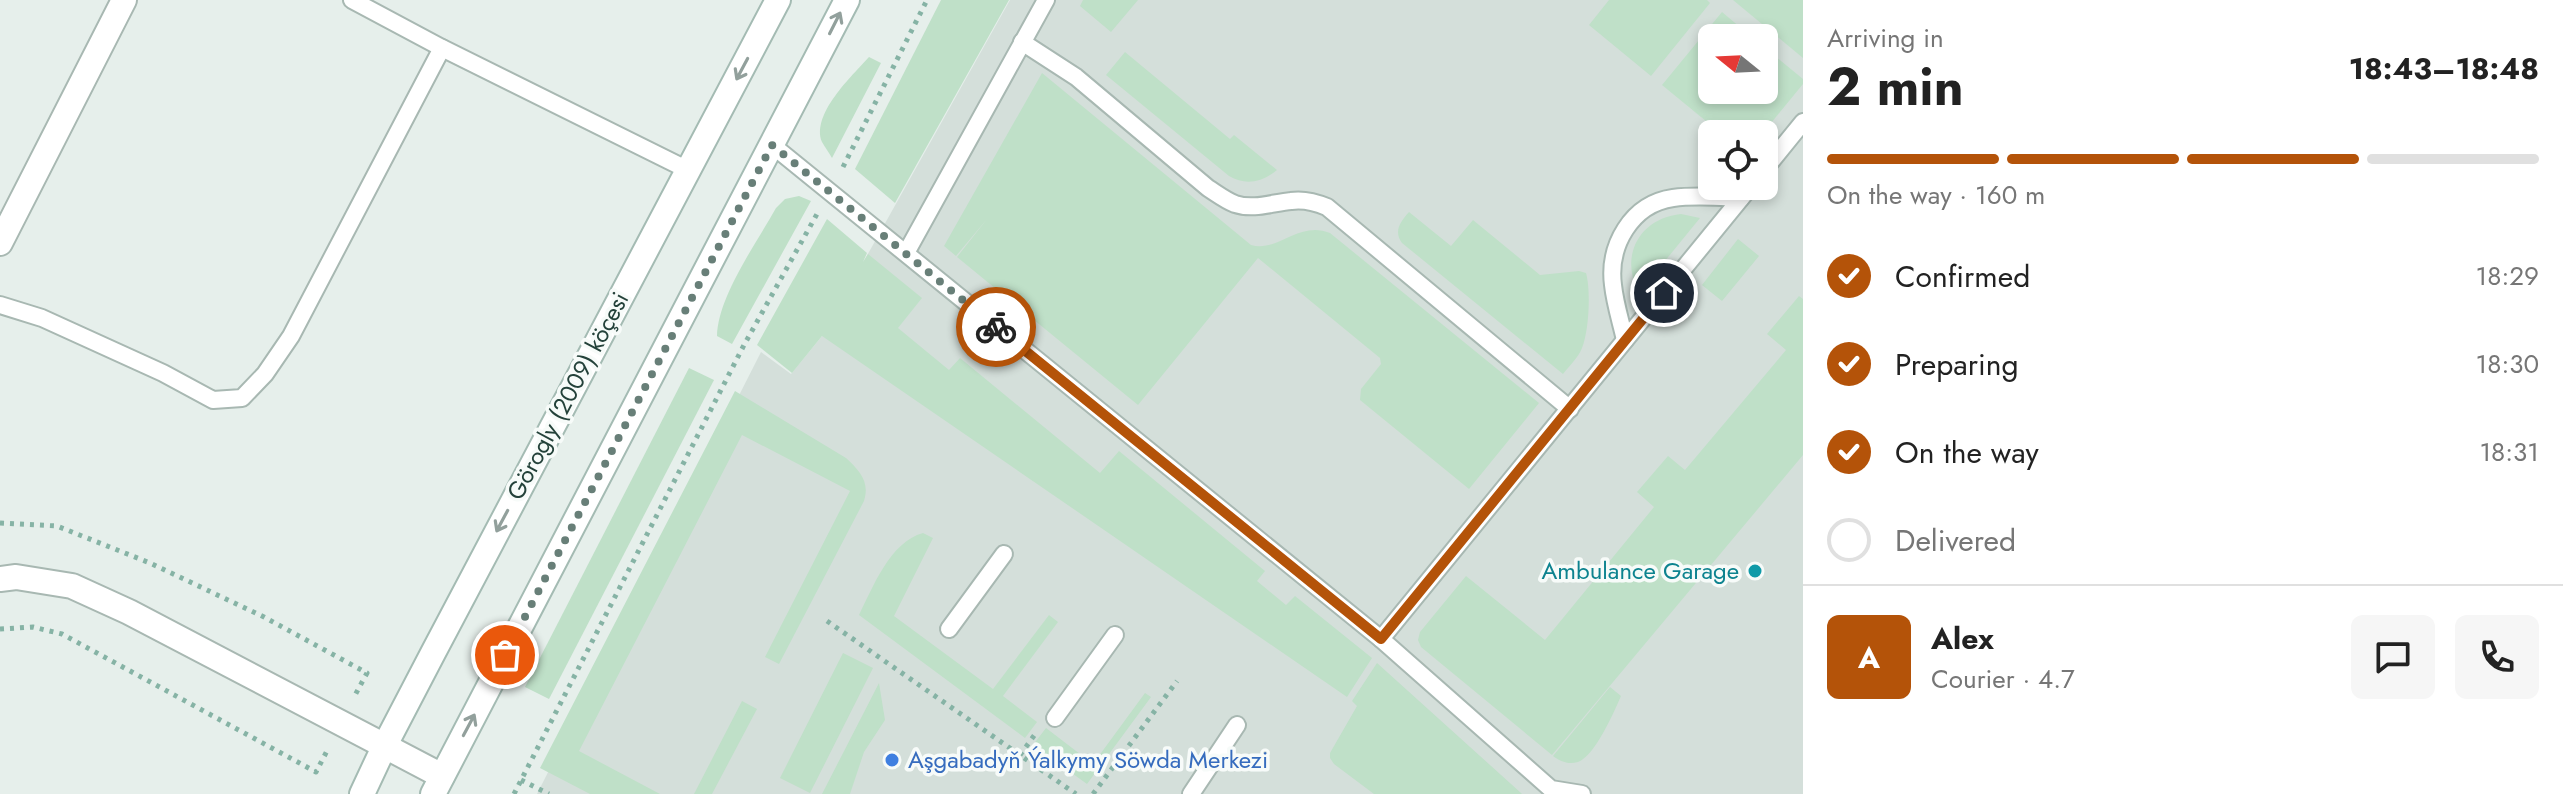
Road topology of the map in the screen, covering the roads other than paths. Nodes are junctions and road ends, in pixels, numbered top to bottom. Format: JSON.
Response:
{"nodes":[{"id":1,"x":124,"y":0,"type":"edge"},
{"id":2,"x":352,"y":0,"type":"edge"},
{"id":3,"x":778,"y":0,"type":"edge"},
{"id":4,"x":847,"y":0,"type":"edge"},
{"id":5,"x":1046,"y":0,"type":"edge"},
{"id":6,"x":1022,"y":42,"type":"junction"},
{"id":7,"x":442,"y":48,"type":"junction"},
{"id":8,"x":1803,"y":122,"type":"edge"},
{"id":9,"x":772,"y":145,"type":"junction"},
{"id":10,"x":1778,"y":153,"type":"edge"},
{"id":11,"x":688,"y":170,"type":"junction"},
{"id":12,"x":1698,"y":196,"type":"edge"},
{"id":13,"x":1739,"y":200,"type":"edge"},
{"id":14,"x":0,"y":243,"type":"edge"},
{"id":15,"x":906,"y":253,"type":"junction"},
{"id":16,"x":0,"y":305,"type":"edge"},
{"id":17,"x":1625,"y":340,"type":"junction"},
{"id":18,"x":1570,"y":409,"type":"junction"},
{"id":19,"x":1004,"y":554,"type":"dead end"},
{"id":20,"x":0,"y":579,"type":"edge"},
{"id":21,"x":949,"y":629,"type":"dead end"},
{"id":22,"x":1115,"y":635,"type":"dead end"},
{"id":23,"x":1381,"y":639,"type":"junction"},
{"id":24,"x":1048,"y":722,"type":"road end"},
{"id":25,"x":1237,"y":725,"type":"dead end"},
{"id":26,"x":384,"y":747,"type":"junction"},
{"id":27,"x":437,"y":785,"type":"edge"},
{"id":28,"x":362,"y":794,"type":"edge"},
{"id":29,"x":1191,"y":794,"type":"edge"},
{"id":30,"x":1582,"y":794,"type":"edge"}],
"edges":[{"from":1,"to":14,"type":"main road"},
{"from":2,"to":7,"type":"lane"},
{"from":3,"to":11,"type":"main road","name":"Görogly (2009) köçesi","one_way":true},
{"from":9,"to":4,"type":"main road","one_way":true},
{"from":5,"to":6,"type":"lane"},
{"from":6,"to":15,"type":"lane"},
{"from":6,"to":18,"type":"lane"},
{"from":7,"to":11,"type":"lane"},
{"from":7,"to":16,"type":"lane"},
{"from":8,"to":10,"type":"lane"},
{"from":9,"to":15,"type":"lane"},
{"from":27,"to":9,"type":"main road","one_way":true},
{"from":11,"to":26,"type":"main road","name":"Görogly (2009) köçesi","one_way":true},
{"from":12,"to":17,"type":"lane"},
{"from":13,"to":17,"type":"lane"},
{"from":15,"to":23,"type":"lane"},
{"from":17,"to":18,"type":"lane"},
{"from":18,"to":23,"type":"lane"},
{"from":19,"to":21,"type":"lane"},
{"from":20,"to":26,"type":"main road"},
{"from":22,"to":24,"type":"lane"},
{"from":23,"to":30,"type":"lane"},
{"from":25,"to":29,"type":"lane"},
{"from":26,"to":27,"type":"main road"},
{"from":26,"to":28,"type":"main road","name":"Görogly (2009) köçesi"}]}
